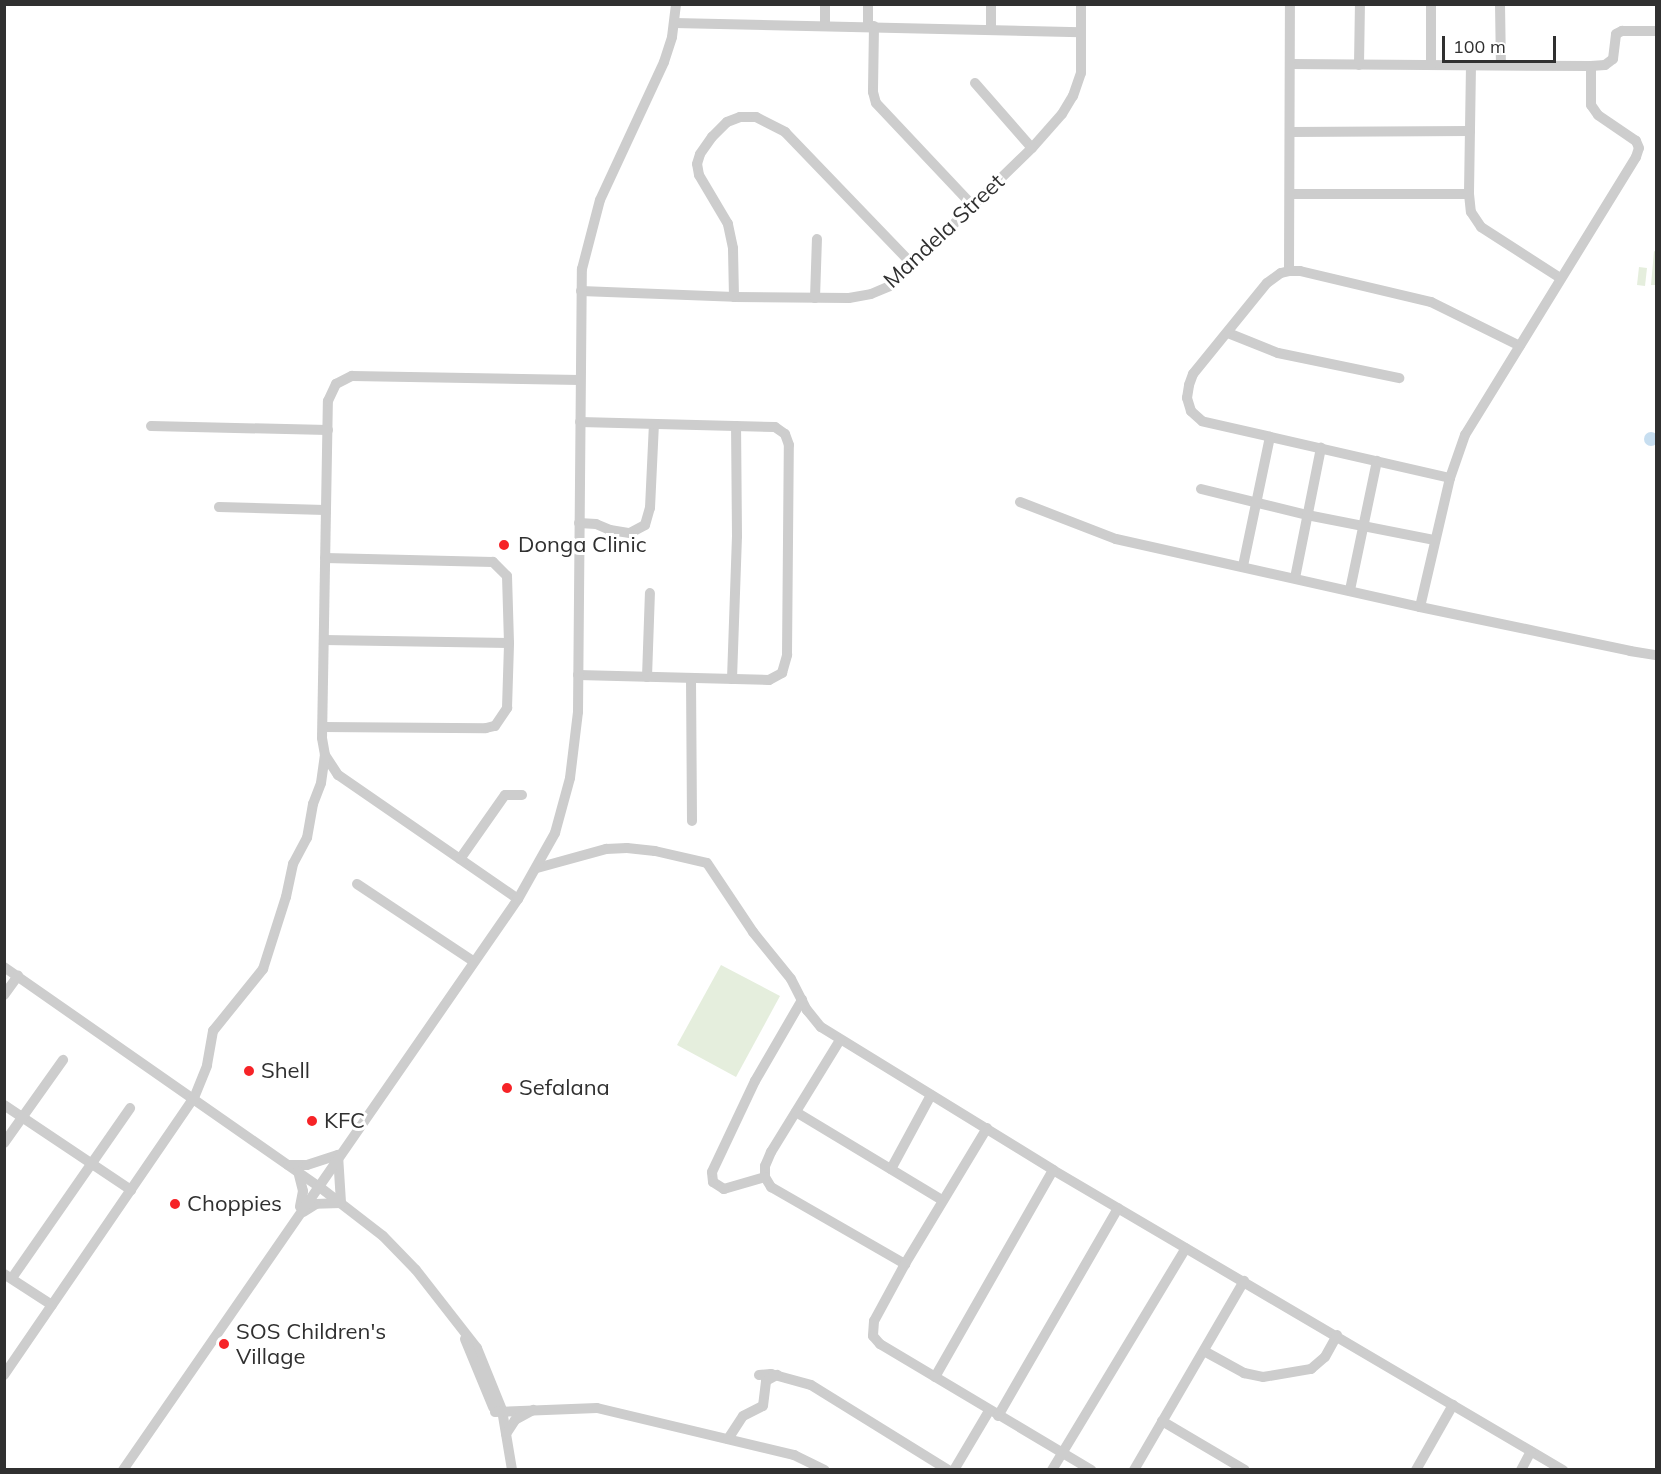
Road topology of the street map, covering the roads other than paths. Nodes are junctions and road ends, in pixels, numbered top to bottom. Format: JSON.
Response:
{"nodes":[{"id":1,"x":676,"y":4,"type":"edge"},
{"id":2,"x":825,"y":4,"type":"edge"},
{"id":3,"x":868,"y":4,"type":"edge"},
{"id":4,"x":992,"y":4,"type":"edge"},
{"id":5,"x":1081,"y":4,"type":"edge"},
{"id":6,"x":1290,"y":4,"type":"edge"},
{"id":7,"x":1360,"y":4,"type":"edge"},
{"id":8,"x":1431,"y":4,"type":"edge"},
{"id":9,"x":1500,"y":4,"type":"edge"},
{"id":10,"x":674,"y":23,"type":"junction"},
{"id":11,"x":825,"y":25,"type":"junction"},
{"id":12,"x":871,"y":26,"type":"junction"},
{"id":13,"x":991,"y":28,"type":"junction"},
{"id":14,"x":1656,"y":31,"type":"edge"},
{"id":15,"x":1081,"y":32,"type":"junction"},
{"id":16,"x":1290,"y":64,"type":"junction"},
{"id":17,"x":1359,"y":65,"type":"junction"},
{"id":18,"x":1431,"y":65,"type":"junction"},
{"id":19,"x":1471,"y":65,"type":"junction"},
{"id":20,"x":1501,"y":65,"type":"junction"},
{"id":21,"x":1591,"y":66,"type":"junction"},
{"id":22,"x":975,"y":83,"type":"dead end"},
{"id":23,"x":1470,"y":131,"type":"junction"},
{"id":24,"x":1290,"y":132,"type":"junction"},
{"id":25,"x":1032,"y":148,"type":"junction"},
{"id":26,"x":1290,"y":194,"type":"junction"},
{"id":27,"x":1469,"y":194,"type":"junction"},
{"id":28,"x":972,"y":206,"type":"junction"},
{"id":29,"x":817,"y":239,"type":"dead end"},
{"id":30,"x":913,"y":266,"type":"junction"},
{"id":31,"x":1288,"y":271,"type":"junction"},
{"id":32,"x":1560,"y":278,"type":"junction"},
{"id":33,"x":581,"y":291,"type":"junction"},
{"id":34,"x":734,"y":297,"type":"junction"},
{"id":35,"x":815,"y":298,"type":"junction"},
{"id":36,"x":1228,"y":333,"type":"junction"},
{"id":37,"x":1520,"y":346,"type":"junction"},
{"id":38,"x":1399,"y":378,"type":"dead end"},
{"id":39,"x":580,"y":380,"type":"junction"},
{"id":40,"x":580,"y":422,"type":"junction"},
{"id":41,"x":654,"y":423,"type":"junction"},
{"id":42,"x":151,"y":426,"type":"dead end"},
{"id":43,"x":736,"y":426,"type":"junction"},
{"id":44,"x":328,"y":430,"type":"junction"},
{"id":45,"x":1270,"y":437,"type":"junction"},
{"id":46,"x":1321,"y":448,"type":"junction"},
{"id":47,"x":1377,"y":461,"type":"junction"},
{"id":48,"x":1450,"y":478,"type":"junction"},
{"id":49,"x":1201,"y":489,"type":"dead end"},
{"id":50,"x":1020,"y":502,"type":"dead end"},
{"id":51,"x":1257,"y":503,"type":"junction"},
{"id":52,"x":219,"y":507,"type":"dead end"},
{"id":53,"x":325,"y":510,"type":"junction"},
{"id":54,"x":1307,"y":515,"type":"junction"},
{"id":55,"x":579,"y":524,"type":"junction"},
{"id":56,"x":1362,"y":526,"type":"junction"},
{"id":57,"x":1434,"y":540,"type":"junction"},
{"id":58,"x":325,"y":558,"type":"junction"},
{"id":59,"x":1243,"y":566,"type":"junction"},
{"id":60,"x":1295,"y":578,"type":"junction"},
{"id":61,"x":1350,"y":590,"type":"junction"},
{"id":62,"x":650,"y":593,"type":"dead end"},
{"id":63,"x":1420,"y":607,"type":"junction"},
{"id":64,"x":324,"y":640,"type":"junction"},
{"id":65,"x":509,"y":643,"type":"junction"},
{"id":66,"x":1656,"y":655,"type":"edge"},
{"id":67,"x":579,"y":675,"type":"junction"},
{"id":68,"x":647,"y":677,"type":"junction"},
{"id":69,"x":691,"y":678,"type":"junction"},
{"id":70,"x":732,"y":679,"type":"junction"},
{"id":71,"x":323,"y":727,"type":"junction"},
{"id":72,"x":325,"y":754,"type":"junction"},
{"id":73,"x":522,"y":795,"type":"dead end"},
{"id":74,"x":692,"y":821,"type":"dead end"},
{"id":75,"x":460,"y":859,"type":"junction"},
{"id":76,"x":537,"y":868,"type":"junction"},
{"id":77,"x":357,"y":884,"type":"dead end"},
{"id":78,"x":518,"y":899,"type":"junction"},
{"id":79,"x":473,"y":961,"type":"junction"},
{"id":80,"x":4,"y":967,"type":"edge"},
{"id":81,"x":18,"y":976,"type":"junction"},
{"id":82,"x":4,"y":995,"type":"edge"},
{"id":83,"x":802,"y":1000,"type":"junction"},
{"id":84,"x":840,"y":1040,"type":"junction"},
{"id":85,"x":63,"y":1060,"type":"dead end"},
{"id":86,"x":932,"y":1095,"type":"junction"},
{"id":87,"x":194,"y":1098,"type":"junction"},
{"id":88,"x":4,"y":1105,"type":"edge"},
{"id":89,"x":130,"y":1108,"type":"dead end"},
{"id":90,"x":796,"y":1112,"type":"junction"},
{"id":91,"x":23,"y":1116,"type":"junction"},
{"id":92,"x":987,"y":1128,"type":"junction"},
{"id":93,"x":4,"y":1143,"type":"edge"},
{"id":94,"x":338,"y":1155,"type":"junction"},
{"id":95,"x":90,"y":1163,"type":"junction"},
{"id":96,"x":288,"y":1165,"type":"junction"},
{"id":97,"x":891,"y":1169,"type":"junction"},
{"id":98,"x":1053,"y":1170,"type":"junction"},
{"id":99,"x":297,"y":1172,"type":"junction"},
{"id":100,"x":765,"y":1177,"type":"junction"},
{"id":101,"x":317,"y":1185,"type":"junction"},
{"id":102,"x":131,"y":1190,"type":"junction"},
{"id":103,"x":942,"y":1200,"type":"junction"},
{"id":104,"x":341,"y":1203,"type":"junction"},
{"id":105,"x":1118,"y":1208,"type":"junction"},
{"id":106,"x":297,"y":1216,"type":"junction"},
{"id":107,"x":1186,"y":1248,"type":"junction"},
{"id":108,"x":905,"y":1264,"type":"junction"},
{"id":109,"x":7,"y":1277,"type":"edge"},
{"id":110,"x":1244,"y":1281,"type":"junction"},
{"id":111,"x":52,"y":1305,"type":"junction"},
{"id":112,"x":1337,"y":1335,"type":"junction"},
{"id":113,"x":1204,"y":1351,"type":"junction"},
{"id":114,"x":4,"y":1375,"type":"edge"},
{"id":115,"x":759,"y":1375,"type":"dead end"},
{"id":116,"x":777,"y":1375,"type":"junction"},
{"id":117,"x":934,"y":1377,"type":"junction"},
{"id":118,"x":1453,"y":1405,"type":"junction"},
{"id":119,"x":536,"y":1409,"type":"junction"},
{"id":120,"x":498,"y":1411,"type":"junction"},
{"id":121,"x":993,"y":1413,"type":"junction"},
{"id":122,"x":1162,"y":1420,"type":"junction"},
{"id":123,"x":506,"y":1434,"type":"junction"},
{"id":124,"x":728,"y":1439,"type":"junction"},
{"id":125,"x":1531,"y":1451,"type":"junction"},
{"id":126,"x":1062,"y":1454,"type":"junction"},
{"id":127,"x":805,"y":1465,"type":"edge"},
{"id":128,"x":123,"y":1470,"type":"edge"},
{"id":129,"x":507,"y":1470,"type":"edge"},
{"id":130,"x":512,"y":1470,"type":"edge"},
{"id":131,"x":825,"y":1470,"type":"edge"},
{"id":132,"x":948,"y":1470,"type":"edge"},
{"id":133,"x":954,"y":1470,"type":"edge"},
{"id":134,"x":1052,"y":1470,"type":"edge"},
{"id":135,"x":1091,"y":1470,"type":"edge"},
{"id":136,"x":1134,"y":1470,"type":"edge"},
{"id":137,"x":1245,"y":1470,"type":"edge"},
{"id":138,"x":1416,"y":1470,"type":"edge"},
{"id":139,"x":1521,"y":1470,"type":"edge"},
{"id":140,"x":1563,"y":1470,"type":"edge"}],
"edges":[{"from":1,"to":10,"type":"street"},
{"from":2,"to":11,"type":"street"},
{"from":3,"to":12,"type":"street"},
{"from":4,"to":13,"type":"street"},
{"from":5,"to":15,"type":"street","name":"Mandela Street"},
{"from":6,"to":16,"type":"street"},
{"from":7,"to":17,"type":"street"},
{"from":8,"to":18,"type":"street"},
{"from":9,"to":20,"type":"street"},
{"from":10,"to":11,"type":"street"},
{"from":10,"to":33,"type":"street"},
{"from":11,"to":12,"type":"street"},
{"from":12,"to":13,"type":"street"},
{"from":12,"to":28,"type":"street"},
{"from":13,"to":15,"type":"street"},
{"from":14,"to":21,"type":"street"},
{"from":15,"to":25,"type":"street","name":"Mandela Street"},
{"from":16,"to":17,"type":"street"},
{"from":16,"to":24,"type":"street"},
{"from":17,"to":18,"type":"street"},
{"from":18,"to":19,"type":"street"},
{"from":19,"to":20,"type":"street"},
{"from":19,"to":23,"type":"street"},
{"from":20,"to":21,"type":"street"},
{"from":21,"to":32,"type":"street"},
{"from":22,"to":25,"type":"street"},
{"from":23,"to":24,"type":"street"},
{"from":23,"to":27,"type":"street"},
{"from":24,"to":26,"type":"street"},
{"from":25,"to":28,"type":"street","name":"Mandela Street"},
{"from":26,"to":27,"type":"street"},
{"from":26,"to":31,"type":"street"},
{"from":27,"to":32,"type":"street"},
{"from":28,"to":30,"type":"street","name":"Mandela Street"},
{"from":29,"to":35,"type":"street"},
{"from":30,"to":34,"type":"street"},
{"from":30,"to":35,"type":"street","name":"Mandela Street"},
{"from":31,"to":36,"type":"street"},
{"from":31,"to":37,"type":"street"},
{"from":32,"to":37,"type":"street"},
{"from":33,"to":34,"type":"street","name":"Mandela Street"},
{"from":33,"to":39,"type":"street"},
{"from":34,"to":35,"type":"street","name":"Mandela Street"},
{"from":36,"to":38,"type":"street"},
{"from":36,"to":45,"type":"street"},
{"from":37,"to":48,"type":"street"},
{"from":39,"to":40,"type":"street"},
{"from":39,"to":44,"type":"street"},
{"from":40,"to":41,"type":"street"},
{"from":40,"to":55,"type":"street"},
{"from":41,"to":43,"type":"street"},
{"from":41,"to":55,"type":"street"},
{"from":42,"to":44,"type":"street"},
{"from":43,"to":70,"type":"street"},
{"from":43,"to":70,"type":"street"},
{"from":44,"to":53,"type":"street"},
{"from":45,"to":46,"type":"street"},
{"from":45,"to":51,"type":"street"},
{"from":46,"to":47,"type":"street"},
{"from":46,"to":54,"type":"street"},
{"from":47,"to":48,"type":"street"},
{"from":47,"to":56,"type":"street"},
{"from":48,"to":57,"type":"street"},
{"from":49,"to":51,"type":"street"},
{"from":50,"to":59,"type":"street"},
{"from":51,"to":54,"type":"street"},
{"from":51,"to":59,"type":"street"},
{"from":52,"to":53,"type":"street"},
{"from":53,"to":58,"type":"street"},
{"from":54,"to":56,"type":"street"},
{"from":54,"to":60,"type":"street"},
{"from":55,"to":67,"type":"street"},
{"from":56,"to":57,"type":"street"},
{"from":56,"to":61,"type":"street"},
{"from":57,"to":63,"type":"street"},
{"from":58,"to":64,"type":"street"},
{"from":58,"to":65,"type":"street"},
{"from":59,"to":60,"type":"street"},
{"from":60,"to":61,"type":"street"},
{"from":61,"to":63,"type":"street"},
{"from":62,"to":68,"type":"street"},
{"from":63,"to":66,"type":"street"},
{"from":64,"to":65,"type":"street"},
{"from":64,"to":71,"type":"street"},
{"from":65,"to":71,"type":"street"},
{"from":67,"to":68,"type":"street"},
{"from":67,"to":76,"type":"street"},
{"from":68,"to":69,"type":"street"},
{"from":69,"to":70,"type":"street"},
{"from":69,"to":74,"type":"street"},
{"from":71,"to":72,"type":"street"},
{"from":72,"to":75,"type":"street"},
{"from":72,"to":87,"type":"street"},
{"from":73,"to":75,"type":"street"},
{"from":75,"to":78,"type":"street"},
{"from":76,"to":78,"type":"street"},
{"from":76,"to":83,"type":"street"},
{"from":77,"to":79,"type":"street"},
{"from":78,"to":79,"type":"street"},
{"from":79,"to":94,"type":"street"},
{"from":80,"to":81,"type":"street"},
{"from":81,"to":82,"type":"street"},
{"from":81,"to":87,"type":"street"},
{"from":83,"to":84,"type":"street"},
{"from":83,"to":100,"type":"street"},
{"from":84,"to":86,"type":"street"},
{"from":84,"to":90,"type":"street"},
{"from":85,"to":91,"type":"street"},
{"from":86,"to":92,"type":"street"},
{"from":86,"to":97,"type":"street"},
{"from":87,"to":96,"type":"street"},
{"from":87,"to":102,"type":"street"},
{"from":88,"to":91,"type":"street"},
{"from":89,"to":95,"type":"street"},
{"from":90,"to":97,"type":"street"},
{"from":90,"to":100,"type":"street"},
{"from":91,"to":93,"type":"street"},
{"from":91,"to":95,"type":"street"},
{"from":92,"to":98,"type":"street"},
{"from":92,"to":103,"type":"street"},
{"from":94,"to":96,"type":"street"},
{"from":94,"to":101,"type":"street"},
{"from":94,"to":104,"type":"street"},
{"from":95,"to":102,"type":"street"},
{"from":95,"to":109,"type":"street"},
{"from":96,"to":99,"type":"street"},
{"from":97,"to":103,"type":"street"},
{"from":98,"to":105,"type":"street"},
{"from":98,"to":117,"type":"street"},
{"from":99,"to":101,"type":"street"},
{"from":99,"to":106,"type":"street"},
{"from":100,"to":108,"type":"street"},
{"from":101,"to":104,"type":"street"},
{"from":101,"to":106,"type":"street"},
{"from":102,"to":111,"type":"street"},
{"from":103,"to":108,"type":"street"},
{"from":104,"to":106,"type":"street"},
{"from":104,"to":120,"type":"street"},
{"from":105,"to":107,"type":"street"},
{"from":105,"to":121,"type":"street"},
{"from":106,"to":128,"type":"street"},
{"from":107,"to":110,"type":"street"},
{"from":107,"to":126,"type":"street"},
{"from":108,"to":117,"type":"street"},
{"from":109,"to":111,"type":"street"},
{"from":110,"to":112,"type":"street"},
{"from":110,"to":113,"type":"street"},
{"from":111,"to":114,"type":"street"},
{"from":112,"to":113,"type":"street"},
{"from":112,"to":118,"type":"street"},
{"from":113,"to":122,"type":"street"},
{"from":115,"to":116,"type":"street"},
{"from":116,"to":124,"type":"street"},
{"from":116,"to":132,"type":"street"},
{"from":117,"to":121,"type":"street"},
{"from":118,"to":125,"type":"street"},
{"from":118,"to":138,"type":"street"},
{"from":119,"to":120,"type":"street"},
{"from":119,"to":123,"type":"street"},
{"from":119,"to":124,"type":"street"},
{"from":120,"to":123,"type":"street"},
{"from":120,"to":129,"type":"street"},
{"from":121,"to":126,"type":"street"},
{"from":121,"to":133,"type":"street"},
{"from":122,"to":136,"type":"street"},
{"from":122,"to":137,"type":"street"},
{"from":123,"to":130,"type":"street"},
{"from":124,"to":127,"type":"street"},
{"from":125,"to":139,"type":"street"},
{"from":125,"to":140,"type":"street"},
{"from":126,"to":134,"type":"street"},
{"from":126,"to":135,"type":"street"},
{"from":127,"to":131,"type":"street"}]}
